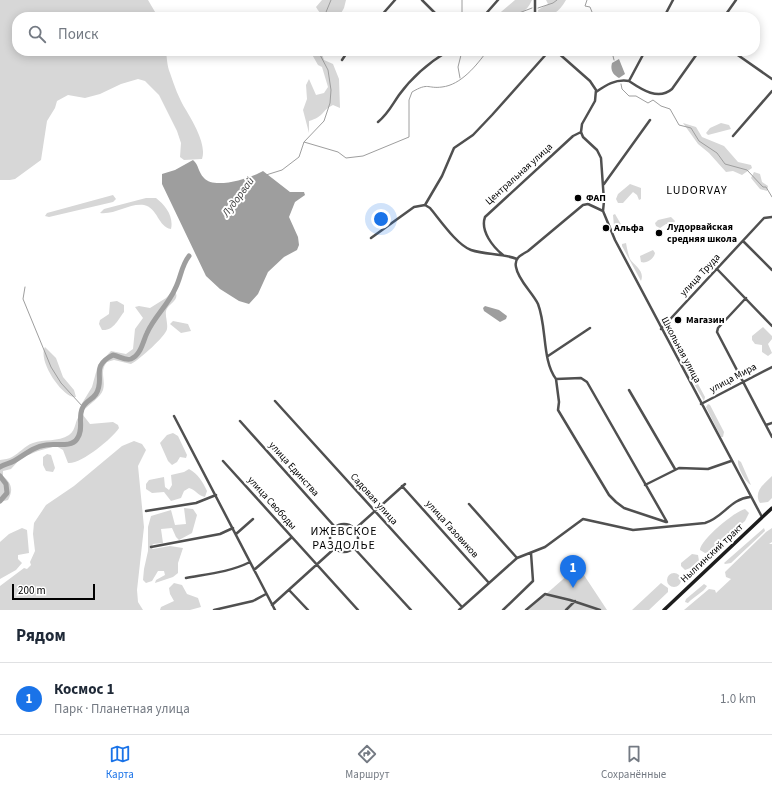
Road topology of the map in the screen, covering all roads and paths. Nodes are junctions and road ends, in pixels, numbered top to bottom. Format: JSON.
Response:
{"nodes":[{"id":1,"x":395,"y":0,"type":"edge"},
{"id":2,"x":422,"y":0,"type":"edge"},
{"id":3,"x":498,"y":0,"type":"edge"},
{"id":4,"x":535,"y":0,"type":"edge"},
{"id":5,"x":673,"y":0,"type":"edge"},
{"id":6,"x":736,"y":0,"type":"edge"},
{"id":7,"x":384,"y":12,"type":"edge"},
{"id":8,"x":434,"y":12,"type":"edge"},
{"id":9,"x":487,"y":12,"type":"edge"},
{"id":10,"x":535,"y":12,"type":"edge"},
{"id":11,"x":667,"y":12,"type":"edge"},
{"id":12,"x":728,"y":12,"type":"edge"},
{"id":13,"x":345,"y":56,"type":"edge"},
{"id":14,"x":440,"y":56,"type":"edge"},
{"id":15,"x":545,"y":56,"type":"edge"},
{"id":16,"x":562,"y":56,"type":"edge"},
{"id":17,"x":642,"y":56,"type":"edge"},
{"id":18,"x":695,"y":56,"type":"edge"},
{"id":19,"x":739,"y":56,"type":"edge"},
{"id":20,"x":342,"y":60,"type":"dead end"},
{"id":21,"x":772,"y":79,"type":"edge"},
{"id":22,"x":628,"y":81,"type":"junction"},
{"id":23,"x":772,"y":91,"type":"edge"},
{"id":24,"x":596,"y":92,"type":"junction"},
{"id":25,"x":650,"y":120,"type":"dead end"},
{"id":26,"x":378,"y":122,"type":"dead end"},
{"id":27,"x":581,"y":132,"type":"junction"},
{"id":28,"x":733,"y":136,"type":"dead end"},
{"id":29,"x":603,"y":184,"type":"junction"},
{"id":30,"x":425,"y":204,"type":"junction"},
{"id":31,"x":603,"y":211,"type":"junction"},
{"id":32,"x":770,"y":216,"type":"edge"},
{"id":33,"x":371,"y":238,"type":"dead end"},
{"id":34,"x":743,"y":241,"type":"junction"},
{"id":35,"x":503,"y":255,"type":"junction"},
{"id":36,"x":517,"y":259,"type":"junction"},
{"id":37,"x":717,"y":269,"type":"junction"},
{"id":38,"x":772,"y":270,"type":"edge"},
{"id":39,"x":746,"y":298,"type":"junction"},
{"id":40,"x":772,"y":326,"type":"edge"},
{"id":41,"x":590,"y":328,"type":"dead end"},
{"id":42,"x":661,"y":329,"type":"junction"},
{"id":43,"x":548,"y":356,"type":"junction"},
{"id":44,"x":772,"y":367,"type":"edge"},
{"id":45,"x":556,"y":380,"type":"junction"},
{"id":46,"x":743,"y":383,"type":"junction"},
{"id":47,"x":629,"y":390,"type":"dead end"},
{"id":48,"x":275,"y":401,"type":"dead end"},
{"id":49,"x":701,"y":404,"type":"junction"},
{"id":50,"x":174,"y":416,"type":"dead end"},
{"id":51,"x":240,"y":421,"type":"dead end"},
{"id":52,"x":772,"y":423,"type":"edge"},
{"id":53,"x":766,"y":425,"type":"junction"},
{"id":54,"x":772,"y":437,"type":"edge"},
{"id":55,"x":223,"y":460,"type":"dead end"},
{"id":56,"x":731,"y":461,"type":"junction"},
{"id":57,"x":675,"y":469,"type":"junction"},
{"id":58,"x":646,"y":485,"type":"junction"},
{"id":59,"x":216,"y":495,"type":"junction"},
{"id":60,"x":750,"y":497,"type":"junction"},
{"id":61,"x":469,"y":504,"type":"dead end"},
{"id":62,"x":772,"y":508,"type":"edge"},
{"id":63,"x":146,"y":511,"type":"dead end"},
{"id":64,"x":374,"y":512,"type":"junction"},
{"id":65,"x":762,"y":518,"type":"junction"},
{"id":66,"x":254,"y":519,"type":"dead end"},
{"id":67,"x":667,"y":522,"type":"junction"},
{"id":68,"x":672,"y":526,"type":"junction"},
{"id":69,"x":233,"y":528,"type":"junction"},
{"id":70,"x":335,"y":528,"type":"junction"},
{"id":71,"x":355,"y":529,"type":"junction"},
{"id":72,"x":236,"y":534,"type":"junction"},
{"id":73,"x":292,"y":537,"type":"junction"},
{"id":74,"x":151,"y":547,"type":"dead end"},
{"id":75,"x":335,"y":548,"type":"junction"},
{"id":76,"x":354,"y":548,"type":"junction"},
{"id":77,"x":531,"y":553,"type":"junction"},
{"id":78,"x":517,"y":558,"type":"junction"},
{"id":79,"x":250,"y":562,"type":"junction"},
{"id":80,"x":316,"y":564,"type":"junction"},
{"id":81,"x":254,"y":570,"type":"junction"},
{"id":82,"x":186,"y":578,"type":"dead end"},
{"id":83,"x":489,"y":583,"type":"junction"},
{"id":84,"x":289,"y":589,"type":"junction"},
{"id":85,"x":266,"y":594,"type":"junction"},
{"id":86,"x":575,"y":601,"type":"junction"},
{"id":87,"x":272,"y":605,"type":"junction"},
{"id":88,"x":462,"y":607,"type":"junction"},
{"id":89,"x":220,"y":609,"type":"edge"},
{"id":90,"x":214,"y":610,"type":"edge"},
{"id":91,"x":275,"y":610,"type":"edge"},
{"id":92,"x":308,"y":610,"type":"edge"},
{"id":93,"x":358,"y":610,"type":"edge"},
{"id":94,"x":411,"y":610,"type":"edge"},
{"id":95,"x":459,"y":610,"type":"edge"},
{"id":96,"x":503,"y":610,"type":"edge"},
{"id":97,"x":526,"y":610,"type":"edge"},
{"id":98,"x":566,"y":610,"type":"edge"},
{"id":99,"x":600,"y":610,"type":"edge"},
{"id":100,"x":664,"y":610,"type":"edge"}],
"edges":[{"from":1,"to":7,"type":"street"},
{"from":2,"to":8,"type":"street"},
{"from":3,"to":9,"type":"street"},
{"from":4,"to":10,"type":"street"},
{"from":5,"to":11,"type":"street"},
{"from":6,"to":12,"type":"street"},
{"from":13,"to":20,"type":"street"},
{"from":14,"to":26,"type":"street"},
{"from":15,"to":30,"type":"street"},
{"from":16,"to":24,"type":"street"},
{"from":17,"to":22,"type":"street"},
{"from":18,"to":22,"type":"street"},
{"from":19,"to":21,"type":"street"},
{"from":22,"to":24,"type":"street"},
{"from":23,"to":28,"type":"street"},
{"from":24,"to":27,"type":"street"},
{"from":25,"to":29,"type":"street"},
{"from":27,"to":29,"type":"street"},
{"from":27,"to":35,"type":"street","name":"Центральная улица"},
{"from":29,"to":31,"type":"street","name":"Школьная улица"},
{"from":30,"to":33,"type":"street"},
{"from":30,"to":35,"type":"street"},
{"from":31,"to":36,"type":"street"},
{"from":31,"to":42,"type":"street","name":"Школьная улица"},
{"from":32,"to":34,"type":"street","name":"улица Труда"},
{"from":34,"to":37,"type":"street","name":"улица Труда"},
{"from":34,"to":38,"type":"street"},
{"from":35,"to":36,"type":"street"},
{"from":36,"to":43,"type":"street"},
{"from":37,"to":39,"type":"street"},
{"from":37,"to":42,"type":"street","name":"улица Труда"},
{"from":39,"to":40,"type":"street"},
{"from":39,"to":46,"type":"street"},
{"from":41,"to":43,"type":"street"},
{"from":42,"to":49,"type":"street","name":"Школьная улица"},
{"from":43,"to":45,"type":"street"},
{"from":44,"to":46,"type":"street","name":"улица Мира"},
{"from":45,"to":58,"type":"street"},
{"from":45,"to":67,"type":"street"},
{"from":46,"to":49,"type":"street","name":"улица Мира"},
{"from":46,"to":53,"type":"street"},
{"from":47,"to":57,"type":"street"},
{"from":48,"to":64,"type":"street","name":"Садовая улица"},
{"from":49,"to":56,"type":"street","name":"Школьная улица"},
{"from":50,"to":59,"type":"street"},
{"from":51,"to":70,"type":"street","name":"улица Единства"},
{"from":52,"to":53,"type":"street"},
{"from":53,"to":54,"type":"street"},
{"from":55,"to":73,"type":"street","name":"улица Свободы"},
{"from":56,"to":57,"type":"street"},
{"from":56,"to":60,"type":"street","name":"Школьная улица"},
{"from":57,"to":58,"type":"street"},
{"from":58,"to":67,"type":"street"},
{"from":59,"to":63,"type":"street"},
{"from":59,"to":69,"type":"street"},
{"from":60,"to":65,"type":"street","name":"Школьная улица"},
{"from":60,"to":68,"type":"street"},
{"from":61,"to":78,"type":"street"},
{"from":62,"to":65,"type":"main road","name":"Нылгинский тракт"},
{"from":64,"to":71,"type":"street"},
{"from":64,"to":83,"type":"street","name":"улица Газовиков"},
{"from":64,"to":88,"type":"street","name":"Садовая улица"},
{"from":65,"to":100,"type":"main road","name":"Нылгинский тракт"},
{"from":66,"to":72,"type":"street"},
{"from":67,"to":68,"type":"street"},
{"from":68,"to":77,"type":"street"},
{"from":69,"to":72,"type":"street"},
{"from":69,"to":74,"type":"street"},
{"from":70,"to":71,"type":"street"},
{"from":70,"to":75,"type":"street"},
{"from":71,"to":76,"type":"street"},
{"from":72,"to":79,"type":"street"},
{"from":73,"to":80,"type":"street","name":"улица Свободы"},
{"from":73,"to":81,"type":"street"},
{"from":75,"to":76,"type":"street"},
{"from":75,"to":80,"type":"street"},
{"from":76,"to":94,"type":"street"},
{"from":77,"to":78,"type":"street"},
{"from":77,"to":96,"type":"street"},
{"from":78,"to":83,"type":"street"},
{"from":79,"to":81,"type":"street"},
{"from":79,"to":82,"type":"street"},
{"from":80,"to":84,"type":"street"},
{"from":80,"to":93,"type":"street","name":"улица Свободы"},
{"from":81,"to":85,"type":"street"},
{"from":83,"to":88,"type":"street"},
{"from":84,"to":87,"type":"street"},
{"from":84,"to":92,"type":"street"},
{"from":85,"to":87,"type":"street"},
{"from":85,"to":89,"type":"street"},
{"from":86,"to":97,"type":"street"},
{"from":86,"to":98,"type":"street"},
{"from":86,"to":99,"type":"street"},
{"from":87,"to":91,"type":"street"},
{"from":88,"to":95,"type":"street"},
{"from":89,"to":90,"type":"street"}]}
